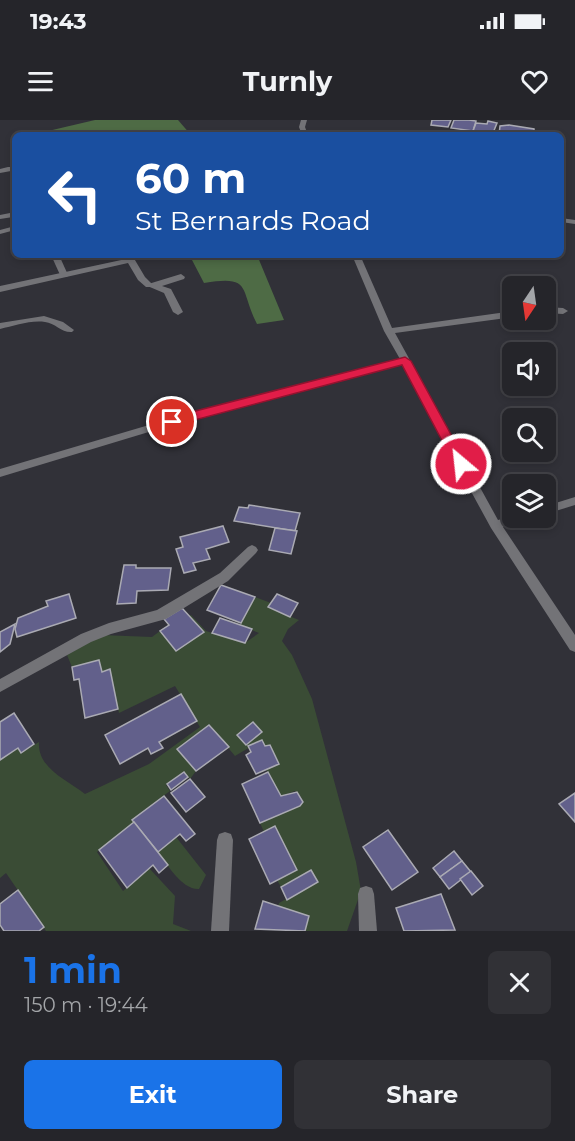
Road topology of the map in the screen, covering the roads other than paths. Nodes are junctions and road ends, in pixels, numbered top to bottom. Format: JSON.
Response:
{"nodes":[{"id":1,"x":10,"y":215,"type":"dead end"},
{"id":2,"x":0,"y":217,"type":"edge"},
{"id":3,"x":56,"y":258,"type":"edge"},
{"id":4,"x":130,"y":258,"type":"edge"},
{"id":5,"x":357,"y":258,"type":"edge"},
{"id":6,"x":64,"y":275,"type":"junction"},
{"id":7,"x":181,"y":277,"type":"dead end"},
{"id":8,"x":152,"y":286,"type":"junction"},
{"id":9,"x":0,"y":289,"type":"edge"},
{"id":10,"x":556,"y":311,"type":"edge"},
{"id":11,"x":563,"y":311,"type":"dead end"},
{"id":12,"x":178,"y":312,"type":"dead end"},
{"id":13,"x":502,"y":316,"type":"edge"},
{"id":14,"x":0,"y":326,"type":"edge"},
{"id":15,"x":69,"y":330,"type":"dead end"},
{"id":16,"x":389,"y":331,"type":"junction"},
{"id":17,"x":405,"y":361,"type":"junction"},
{"id":18,"x":0,"y":473,"type":"edge"},
{"id":19,"x":575,"y":501,"type":"edge"},
{"id":20,"x":556,"y":507,"type":"edge"},
{"id":21,"x":502,"y":523,"type":"edge"},
{"id":22,"x":495,"y":525,"type":"junction"},
{"id":23,"x":252,"y":550,"type":"dead end"},
{"id":24,"x":575,"y":646,"type":"edge"},
{"id":25,"x":0,"y":686,"type":"edge"},
{"id":26,"x":225,"y":840,"type":"dead end"},
{"id":27,"x":366,"y":894,"type":"dead end"},
{"id":28,"x":220,"y":931,"type":"edge"},
{"id":29,"x":368,"y":931,"type":"edge"}],
"edges":[{"from":1,"to":2,"type":"street"},
{"from":3,"to":6,"type":"street"},
{"from":4,"to":6,"type":"street"},
{"from":4,"to":8,"type":"street"},
{"from":5,"to":16,"type":"street"},
{"from":6,"to":9,"type":"street"},
{"from":7,"to":8,"type":"street"},
{"from":8,"to":12,"type":"street"},
{"from":10,"to":11,"type":"street"},
{"from":13,"to":16,"type":"street"},
{"from":14,"to":15,"type":"street"},
{"from":16,"to":17,"type":"street"},
{"from":17,"to":18,"type":"street"},
{"from":17,"to":22,"type":"street"},
{"from":19,"to":20,"type":"street"},
{"from":21,"to":22,"type":"street"},
{"from":22,"to":24,"type":"street"},
{"from":23,"to":25,"type":"street"},
{"from":26,"to":28,"type":"street"},
{"from":27,"to":29,"type":"street"}]}
